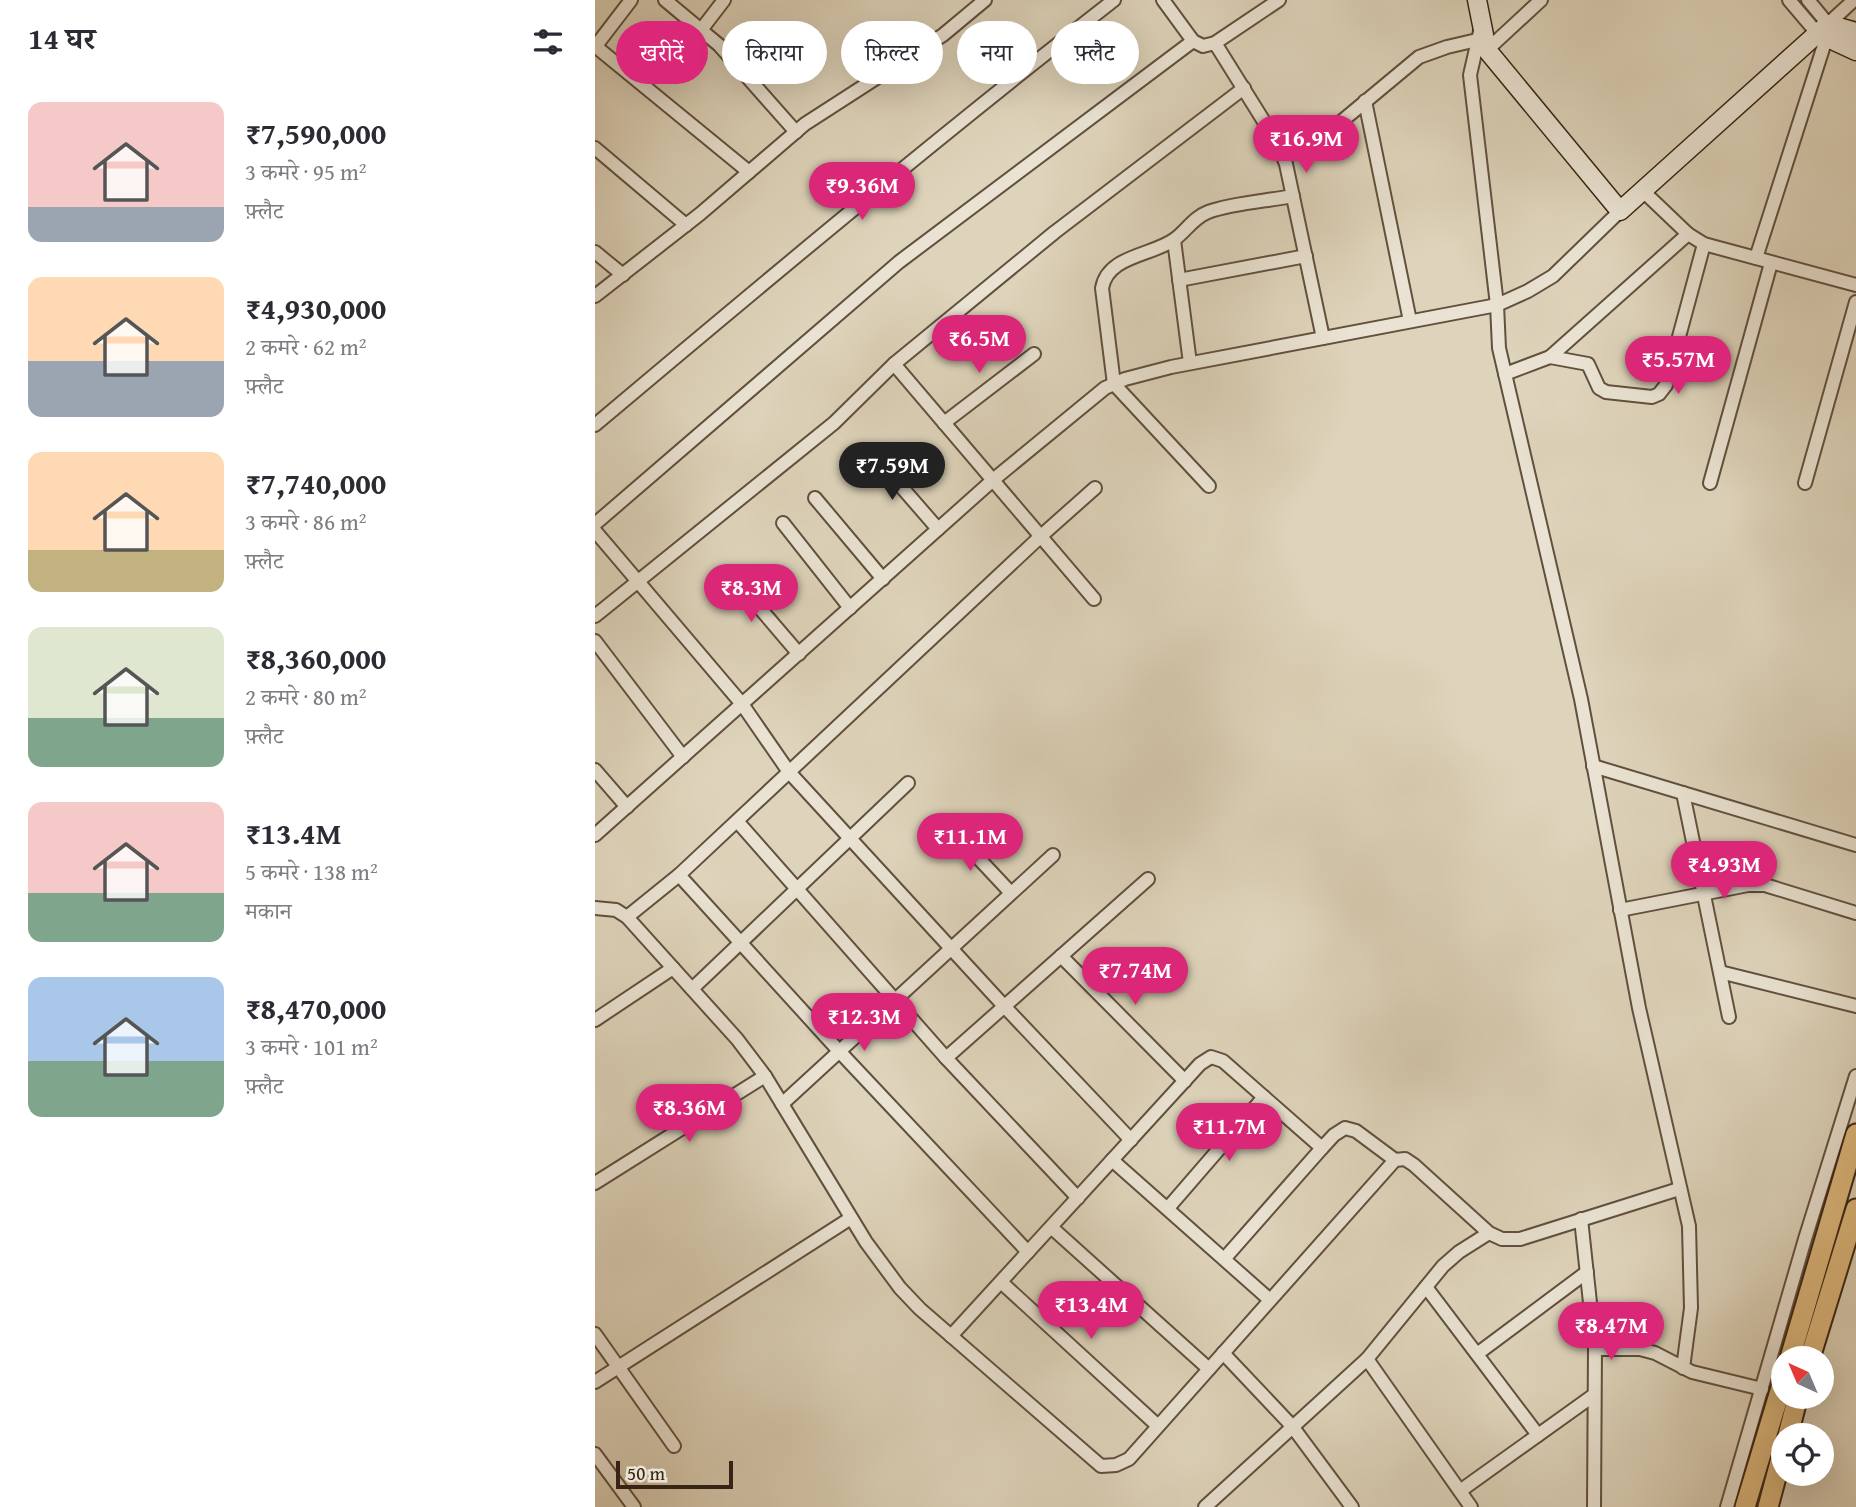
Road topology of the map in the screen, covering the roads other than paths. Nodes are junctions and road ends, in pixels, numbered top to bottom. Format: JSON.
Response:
{"nodes":[{"id":1,"x":631,"y":0,"type":"edge"},
{"id":2,"x":665,"y":0,"type":"edge"},
{"id":3,"x":724,"y":0,"type":"edge"},
{"id":4,"x":985,"y":0,"type":"edge"},
{"id":5,"x":1114,"y":0,"type":"edge"},
{"id":6,"x":1163,"y":0,"type":"edge"},
{"id":7,"x":1279,"y":0,"type":"edge"},
{"id":8,"x":1477,"y":0,"type":"edge"},
{"id":9,"x":1541,"y":0,"type":"edge"},
{"id":10,"x":1789,"y":0,"type":"edge"},
{"id":11,"x":1808,"y":0,"type":"edge"},
{"id":12,"x":1854,"y":0,"type":"edge"},
{"id":13,"x":690,"y":21,"type":"edge"},
{"id":14,"x":708,"y":21,"type":"edge"},
{"id":15,"x":1824,"y":32,"type":"junction"},
{"id":16,"x":1856,"y":32,"type":"edge"},
{"id":17,"x":708,"y":36,"type":"edge"},
{"id":18,"x":1482,"y":38,"type":"junction"},
{"id":19,"x":1193,"y":41,"type":"junction"},
{"id":20,"x":1215,"y":43,"type":"junction"},
{"id":21,"x":595,"y":47,"type":"edge"},
{"id":22,"x":1856,"y":51,"type":"edge"},
{"id":23,"x":1244,"y":88,"type":"junction"},
{"id":24,"x":1365,"y":101,"type":"junction"},
{"id":25,"x":796,"y":132,"type":"junction"},
{"id":26,"x":595,"y":148,"type":"edge"},
{"id":27,"x":1282,"y":152,"type":"junction"},
{"id":28,"x":749,"y":172,"type":"junction"},
{"id":29,"x":1643,"y":191,"type":"junction"},
{"id":30,"x":1293,"y":195,"type":"junction"},
{"id":31,"x":1621,"y":211,"type":"junction"},
{"id":32,"x":686,"y":225,"type":"junction"},
{"id":33,"x":1688,"y":234,"type":"junction"},
{"id":34,"x":1174,"y":240,"type":"junction"},
{"id":35,"x":1704,"y":244,"type":"junction"},
{"id":36,"x":595,"y":252,"type":"edge"},
{"id":37,"x":1306,"y":256,"type":"junction"},
{"id":38,"x":1756,"y":258,"type":"junction"},
{"id":39,"x":1771,"y":262,"type":"junction"},
{"id":40,"x":623,"y":275,"type":"junction"},
{"id":41,"x":1179,"y":279,"type":"junction"},
{"id":42,"x":1856,"y":285,"type":"edge"},
{"id":43,"x":595,"y":296,"type":"edge"},
{"id":44,"x":1856,"y":302,"type":"edge"},
{"id":45,"x":1497,"y":305,"type":"junction"},
{"id":46,"x":1410,"y":321,"type":"junction"},
{"id":47,"x":1323,"y":338,"type":"junction"},
{"id":48,"x":1034,"y":354,"type":"dead end"},
{"id":49,"x":1550,"y":357,"type":"junction"},
{"id":50,"x":1190,"y":363,"type":"junction"},
{"id":51,"x":894,"y":364,"type":"junction"},
{"id":52,"x":1505,"y":374,"type":"junction"},
{"id":53,"x":1114,"y":384,"type":"junction"},
{"id":54,"x":944,"y":422,"type":"junction"},
{"id":55,"x":595,"y":425,"type":"edge"},
{"id":56,"x":872,"y":453,"type":"dead end"},
{"id":57,"x":993,"y":480,"type":"junction"},
{"id":58,"x":1710,"y":483,"type":"dead end"},
{"id":59,"x":1805,"y":484,"type":"dead end"},
{"id":60,"x":1209,"y":486,"type":"dead end"},
{"id":61,"x":1095,"y":488,"type":"dead end"},
{"id":62,"x":815,"y":498,"type":"dead end"},
{"id":63,"x":783,"y":523,"type":"dead end"},
{"id":64,"x":595,"y":524,"type":"edge"},
{"id":65,"x":938,"y":529,"type":"junction"},
{"id":66,"x":595,"y":531,"type":"edge"},
{"id":67,"x":1041,"y":536,"type":"junction"},
{"id":68,"x":729,"y":572,"type":"dead end"},
{"id":69,"x":883,"y":579,"type":"junction"},
{"id":70,"x":638,"y":581,"type":"junction"},
{"id":71,"x":1094,"y":599,"type":"dead end"},
{"id":72,"x":851,"y":608,"type":"junction"},
{"id":73,"x":595,"y":616,"type":"edge"},
{"id":74,"x":595,"y":642,"type":"edge"},
{"id":75,"x":799,"y":654,"type":"junction"},
{"id":76,"x":742,"y":705,"type":"junction"},
{"id":77,"x":683,"y":757,"type":"junction"},
{"id":78,"x":1593,"y":766,"type":"junction"},
{"id":79,"x":595,"y":770,"type":"edge"},
{"id":80,"x":789,"y":772,"type":"junction"},
{"id":81,"x":908,"y":783,"type":"dead end"},
{"id":82,"x":1683,"y":793,"type":"junction"},
{"id":83,"x":627,"y":807,"type":"junction"},
{"id":84,"x":737,"y":821,"type":"junction"},
{"id":85,"x":953,"y":831,"type":"dead end"},
{"id":86,"x":595,"y":835,"type":"edge"},
{"id":87,"x":851,"y":838,"type":"junction"},
{"id":88,"x":1856,"y":845,"type":"edge"},
{"id":89,"x":1052,"y":855,"type":"dead end"},
{"id":90,"x":679,"y":875,"type":"junction"},
{"id":91,"x":1148,"y":879,"type":"dead end"},
{"id":92,"x":797,"y":889,"type":"junction"},
{"id":93,"x":1011,"y":893,"type":"junction"},
{"id":94,"x":1705,"y":893,"type":"junction"},
{"id":95,"x":595,"y":908,"type":"edge"},
{"id":96,"x":1620,"y":910,"type":"junction"},
{"id":97,"x":1856,"y":913,"type":"edge"},
{"id":98,"x":627,"y":917,"type":"junction"},
{"id":99,"x":741,"y":943,"type":"junction"},
{"id":100,"x":951,"y":948,"type":"junction"},
{"id":101,"x":1061,"y":956,"type":"junction"},
{"id":102,"x":673,"y":968,"type":"junction"},
{"id":103,"x":1720,"y":972,"type":"junction"},
{"id":104,"x":692,"y":989,"type":"junction"},
{"id":105,"x":895,"y":1000,"type":"junction"},
{"id":106,"x":1004,"y":1006,"type":"junction"},
{"id":107,"x":1856,"y":1006,"type":"edge"},
{"id":108,"x":1729,"y":1017,"type":"dead end"},
{"id":109,"x":595,"y":1020,"type":"edge"},
{"id":110,"x":839,"y":1051,"type":"junction"},
{"id":111,"x":946,"y":1058,"type":"junction"},
{"id":112,"x":765,"y":1076,"type":"junction"},
{"id":113,"x":1856,"y":1076,"type":"edge"},
{"id":114,"x":1185,"y":1081,"type":"junction"},
{"id":115,"x":1264,"y":1097,"type":"junction"},
{"id":116,"x":782,"y":1104,"type":"junction"},
{"id":117,"x":1856,"y":1134,"type":"edge"},
{"id":118,"x":1131,"y":1140,"type":"junction"},
{"id":119,"x":1322,"y":1148,"type":"junction"},
{"id":120,"x":1112,"y":1160,"type":"junction"},
{"id":121,"x":1395,"y":1160,"type":"junction"},
{"id":122,"x":595,"y":1183,"type":"edge"},
{"id":123,"x":1679,"y":1189,"type":"junction"},
{"id":124,"x":1078,"y":1198,"type":"junction"},
{"id":125,"x":1168,"y":1208,"type":"junction"},
{"id":126,"x":1856,"y":1209,"type":"edge"},
{"id":127,"x":851,"y":1218,"type":"junction"},
{"id":128,"x":1581,"y":1219,"type":"junction"},
{"id":129,"x":1051,"y":1227,"type":"junction"},
{"id":130,"x":1489,"y":1233,"type":"junction"},
{"id":131,"x":1028,"y":1252,"type":"junction"},
{"id":132,"x":1225,"y":1258,"type":"junction"},
{"id":133,"x":1587,"y":1272,"type":"junction"},
{"id":134,"x":1001,"y":1282,"type":"junction"},
{"id":135,"x":1426,"y":1287,"type":"junction"},
{"id":136,"x":1270,"y":1300,"type":"junction"},
{"id":137,"x":595,"y":1334,"type":"edge"},
{"id":138,"x":951,"y":1336,"type":"junction"},
{"id":139,"x":1794,"y":1346,"type":"edge"},
{"id":140,"x":1814,"y":1346,"type":"edge"},
{"id":141,"x":1595,"y":1349,"type":"junction"},
{"id":142,"x":1223,"y":1353,"type":"junction"},
{"id":143,"x":1477,"y":1354,"type":"junction"},
{"id":144,"x":1367,"y":1359,"type":"junction"},
{"id":145,"x":618,"y":1366,"type":"junction"},
{"id":146,"x":1683,"y":1368,"type":"junction"},
{"id":147,"x":1209,"y":1369,"type":"junction"},
{"id":148,"x":595,"y":1382,"type":"edge"},
{"id":149,"x":1762,"y":1389,"type":"junction"},
{"id":150,"x":1594,"y":1395,"type":"junction"},
{"id":151,"x":1775,"y":1409,"type":"edge"},
{"id":152,"x":1159,"y":1426,"type":"junction"},
{"id":153,"x":1292,"y":1426,"type":"junction"},
{"id":154,"x":1538,"y":1436,"type":"junction"},
{"id":155,"x":674,"y":1446,"type":"dead end"},
{"id":156,"x":595,"y":1454,"type":"edge"},
{"id":157,"x":1773,"y":1486,"type":"edge"},
{"id":158,"x":1460,"y":1491,"type":"junction"},
{"id":159,"x":1346,"y":1505,"type":"edge"},
{"id":160,"x":634,"y":1507,"type":"edge"},
{"id":161,"x":1205,"y":1507,"type":"edge"},
{"id":162,"x":1471,"y":1507,"type":"edge"},
{"id":163,"x":1594,"y":1507,"type":"edge"},
{"id":164,"x":1727,"y":1507,"type":"edge"},
{"id":165,"x":1745,"y":1507,"type":"edge"},
{"id":166,"x":1767,"y":1507,"type":"edge"}],
"edges":[{"from":1,"to":21,"type":"street"},
{"from":2,"to":13,"type":"street"},
{"from":3,"to":14,"type":"street"},
{"from":4,"to":25,"type":"street"},
{"from":5,"to":55,"type":"street"},
{"from":6,"to":19,"type":"street"},
{"from":7,"to":20,"type":"street"},
{"from":8,"to":18,"type":"main road"},
{"from":9,"to":18,"type":"street"},
{"from":10,"to":15,"type":"street"},
{"from":11,"to":15,"type":"street"},
{"from":12,"to":15,"type":"street"},
{"from":15,"to":16,"type":"main road"},
{"from":15,"to":22,"type":"main road"},
{"from":15,"to":29,"type":"main road"},
{"from":15,"to":38,"type":"street"},
{"from":17,"to":25,"type":"street"},
{"from":18,"to":24,"type":"street"},
{"from":18,"to":31,"type":"main road"},
{"from":18,"to":45,"type":"street"},
{"from":19,"to":20,"type":"street"},
{"from":19,"to":64,"type":"street"},
{"from":20,"to":23,"type":"street"},
{"from":21,"to":28,"type":"street"},
{"from":23,"to":27,"type":"street"},
{"from":23,"to":51,"type":"street"},
{"from":24,"to":27,"type":"street"},
{"from":24,"to":46,"type":"street"},
{"from":25,"to":28,"type":"street"},
{"from":26,"to":32,"type":"street"},
{"from":27,"to":30,"type":"street"},
{"from":28,"to":32,"type":"street"},
{"from":29,"to":31,"type":"main road"},
{"from":29,"to":33,"type":"street"},
{"from":30,"to":34,"type":"street"},
{"from":30,"to":37,"type":"street"},
{"from":31,"to":45,"type":"street"},
{"from":32,"to":40,"type":"street"},
{"from":33,"to":35,"type":"street"},
{"from":33,"to":49,"type":"street"},
{"from":34,"to":41,"type":"street"},
{"from":34,"to":53,"type":"street"},
{"from":35,"to":38,"type":"street"},
{"from":35,"to":49,"type":"street"},
{"from":36,"to":40,"type":"street"},
{"from":37,"to":41,"type":"street"},
{"from":37,"to":47,"type":"street"},
{"from":38,"to":39,"type":"street"},
{"from":39,"to":42,"type":"street"},
{"from":39,"to":58,"type":"street"},
{"from":40,"to":43,"type":"street"},
{"from":41,"to":50,"type":"street"},
{"from":44,"to":59,"type":"street"},
{"from":45,"to":46,"type":"street"},
{"from":45,"to":52,"type":"street"},
{"from":46,"to":47,"type":"street"},
{"from":47,"to":50,"type":"street"},
{"from":48,"to":54,"type":"street"},
{"from":49,"to":52,"type":"street"},
{"from":50,"to":53,"type":"street"},
{"from":51,"to":54,"type":"street"},
{"from":51,"to":70,"type":"street"},
{"from":52,"to":78,"type":"street"},
{"from":53,"to":57,"type":"street"},
{"from":53,"to":60,"type":"street"},
{"from":54,"to":57,"type":"street"},
{"from":56,"to":65,"type":"street"},
{"from":57,"to":65,"type":"street"},
{"from":57,"to":67,"type":"street"},
{"from":61,"to":67,"type":"street"},
{"from":62,"to":69,"type":"street"},
{"from":63,"to":72,"type":"street"},
{"from":65,"to":69,"type":"street"},
{"from":66,"to":70,"type":"street"},
{"from":67,"to":71,"type":"street"},
{"from":67,"to":80,"type":"street"},
{"from":68,"to":75,"type":"street"},
{"from":69,"to":72,"type":"street"},
{"from":70,"to":73,"type":"street"},
{"from":70,"to":76,"type":"street"},
{"from":72,"to":75,"type":"street"},
{"from":74,"to":77,"type":"street"},
{"from":75,"to":76,"type":"street"},
{"from":76,"to":77,"type":"street"},
{"from":76,"to":80,"type":"street"},
{"from":77,"to":83,"type":"street"},
{"from":78,"to":82,"type":"street"},
{"from":78,"to":96,"type":"street"},
{"from":79,"to":83,"type":"street"},
{"from":80,"to":84,"type":"street"},
{"from":80,"to":87,"type":"street"},
{"from":81,"to":87,"type":"street"},
{"from":82,"to":88,"type":"street"},
{"from":82,"to":94,"type":"street"},
{"from":83,"to":86,"type":"street"},
{"from":84,"to":90,"type":"street"},
{"from":84,"to":92,"type":"street"},
{"from":85,"to":93,"type":"street"},
{"from":87,"to":92,"type":"street"},
{"from":87,"to":100,"type":"street"},
{"from":89,"to":93,"type":"street"},
{"from":90,"to":98,"type":"street"},
{"from":90,"to":99,"type":"street"},
{"from":91,"to":101,"type":"street"},
{"from":92,"to":99,"type":"street"},
{"from":92,"to":105,"type":"street"},
{"from":93,"to":100,"type":"street"},
{"from":94,"to":96,"type":"street"},
{"from":94,"to":97,"type":"street"},
{"from":94,"to":103,"type":"street"},
{"from":95,"to":98,"type":"street"},
{"from":96,"to":123,"type":"street"},
{"from":98,"to":102,"type":"street"},
{"from":99,"to":104,"type":"street"},
{"from":99,"to":110,"type":"street"},
{"from":100,"to":105,"type":"street"},
{"from":100,"to":106,"type":"street"},
{"from":101,"to":106,"type":"street"},
{"from":101,"to":114,"type":"street"},
{"from":102,"to":104,"type":"street"},
{"from":102,"to":109,"type":"street"},
{"from":103,"to":107,"type":"street"},
{"from":103,"to":108,"type":"street"},
{"from":104,"to":112,"type":"street"},
{"from":105,"to":110,"type":"street"},
{"from":105,"to":111,"type":"street"},
{"from":106,"to":111,"type":"street"},
{"from":106,"to":118,"type":"street"},
{"from":110,"to":116,"type":"street"},
{"from":110,"to":131,"type":"street"},
{"from":111,"to":124,"type":"street"},
{"from":112,"to":116,"type":"street"},
{"from":112,"to":122,"type":"street"},
{"from":113,"to":149,"type":"street"},
{"from":114,"to":115,"type":"street"},
{"from":114,"to":118,"type":"street"},
{"from":115,"to":119,"type":"street"},
{"from":115,"to":125,"type":"street"},
{"from":116,"to":127,"type":"street"},
{"from":117,"to":139,"type":"main road"},
{"from":118,"to":120,"type":"street"},
{"from":119,"to":121,"type":"street"},
{"from":119,"to":132,"type":"street"},
{"from":120,"to":124,"type":"street"},
{"from":120,"to":125,"type":"street"},
{"from":121,"to":130,"type":"street"},
{"from":121,"to":136,"type":"street"},
{"from":123,"to":128,"type":"street"},
{"from":123,"to":146,"type":"street"},
{"from":124,"to":129,"type":"street"},
{"from":125,"to":132,"type":"street"},
{"from":126,"to":140,"type":"main road"},
{"from":127,"to":138,"type":"street"},
{"from":127,"to":145,"type":"street"},
{"from":128,"to":130,"type":"street"},
{"from":128,"to":133,"type":"street"},
{"from":129,"to":131,"type":"street"},
{"from":129,"to":147,"type":"street"},
{"from":130,"to":135,"type":"street"},
{"from":131,"to":134,"type":"street"},
{"from":132,"to":136,"type":"street"},
{"from":133,"to":141,"type":"street"},
{"from":133,"to":143,"type":"street"},
{"from":134,"to":138,"type":"street"},
{"from":134,"to":152,"type":"street"},
{"from":135,"to":143,"type":"street"},
{"from":135,"to":144,"type":"street"},
{"from":136,"to":142,"type":"street"},
{"from":137,"to":145,"type":"street"},
{"from":138,"to":152,"type":"street"},
{"from":141,"to":146,"type":"street"},
{"from":141,"to":150,"type":"street"},
{"from":142,"to":147,"type":"street"},
{"from":142,"to":153,"type":"street"},
{"from":143,"to":154,"type":"street"},
{"from":144,"to":153,"type":"street"},
{"from":144,"to":158,"type":"street"},
{"from":145,"to":148,"type":"street"},
{"from":145,"to":155,"type":"street"},
{"from":146,"to":149,"type":"street"},
{"from":147,"to":152,"type":"street"},
{"from":149,"to":164,"type":"street"},
{"from":150,"to":154,"type":"street"},
{"from":150,"to":163,"type":"street"},
{"from":151,"to":165,"type":"main road"},
{"from":153,"to":159,"type":"street"},
{"from":153,"to":161,"type":"street"},
{"from":154,"to":158,"type":"street"},
{"from":156,"to":160,"type":"street"},
{"from":157,"to":166,"type":"main road"},
{"from":158,"to":162,"type":"street"}]}
